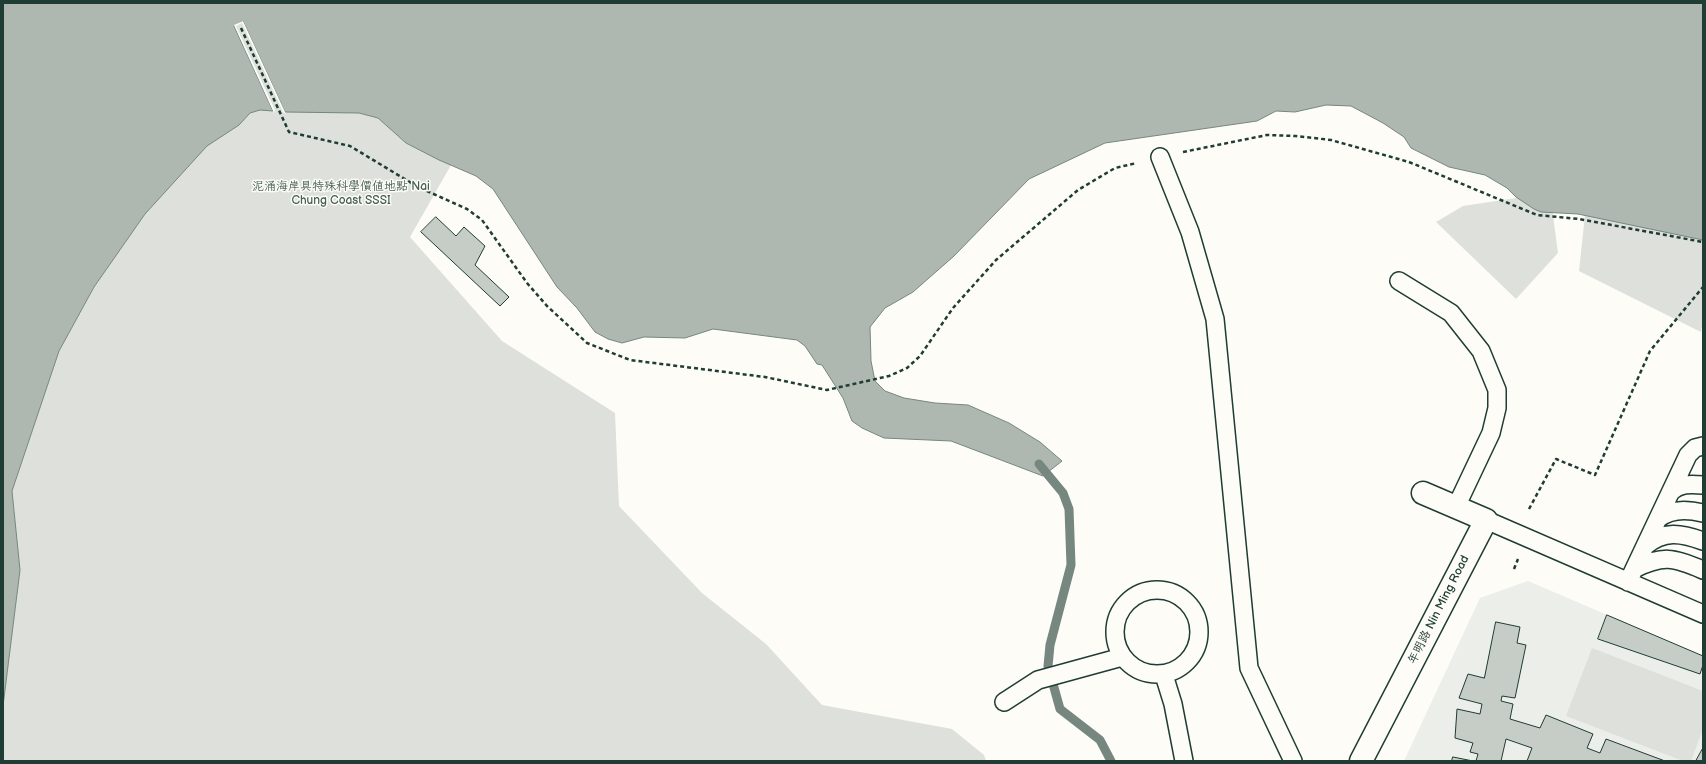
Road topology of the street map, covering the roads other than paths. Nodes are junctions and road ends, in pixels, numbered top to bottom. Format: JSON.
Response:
{"nodes":[{"id":1,"x":1160,"y":157,"type":"road end"},
{"id":2,"x":1399,"y":281,"type":"dead end"},
{"id":3,"x":1703,"y":446,"type":"edge"},
{"id":4,"x":1703,"y":486,"type":"edge"},
{"id":5,"x":1423,"y":493,"type":"dead end"},
{"id":6,"x":1670,"y":493,"type":"junction"},
{"id":7,"x":1456,"y":507,"type":"junction"},
{"id":8,"x":1703,"y":513,"type":"edge"},
{"id":9,"x":1658,"y":519,"type":"junction"},
{"id":10,"x":1486,"y":520,"type":"junction"},
{"id":11,"x":1703,"y":541,"type":"edge"},
{"id":12,"x":1645,"y":546,"type":"junction"},
{"id":13,"x":1703,"y":570,"type":"edge"},
{"id":14,"x":1631,"y":576,"type":"junction"},
{"id":15,"x":1703,"y":614,"type":"edge"},
{"id":16,"x":1122,"y":657,"type":"junction"},
{"id":17,"x":1164,"y":674,"type":"junction"},
{"id":18,"x":1004,"y":702,"type":"dead end"},
{"id":19,"x":1365,"y":760,"type":"edge"},
{"id":20,"x":1184,"y":761,"type":"edge"},
{"id":21,"x":1293,"y":761,"type":"edge"}],
"edges":[{"from":1,"to":21,"type":"lane"},
{"from":2,"to":7,"type":"lane"},
{"from":3,"to":6,"type":"lane"},
{"from":4,"to":6,"type":"lane"},
{"from":5,"to":7,"type":"street"},
{"from":6,"to":9,"type":"lane"},
{"from":7,"to":10,"type":"street"},
{"from":8,"to":9,"type":"lane"},
{"from":9,"to":12,"type":"lane"},
{"from":10,"to":14,"type":"lane"},
{"from":10,"to":19,"type":"street","name":"年明路 Nin Ming Road"},
{"from":11,"to":12,"type":"lane"},
{"from":12,"to":14,"type":"lane"},
{"from":13,"to":14,"type":"lane"},
{"from":14,"to":15,"type":"lane"},
{"from":16,"to":17,"type":"lane"},
{"from":16,"to":17,"type":"lane"},
{"from":16,"to":18,"type":"lane"},
{"from":17,"to":20,"type":"lane"}]}
